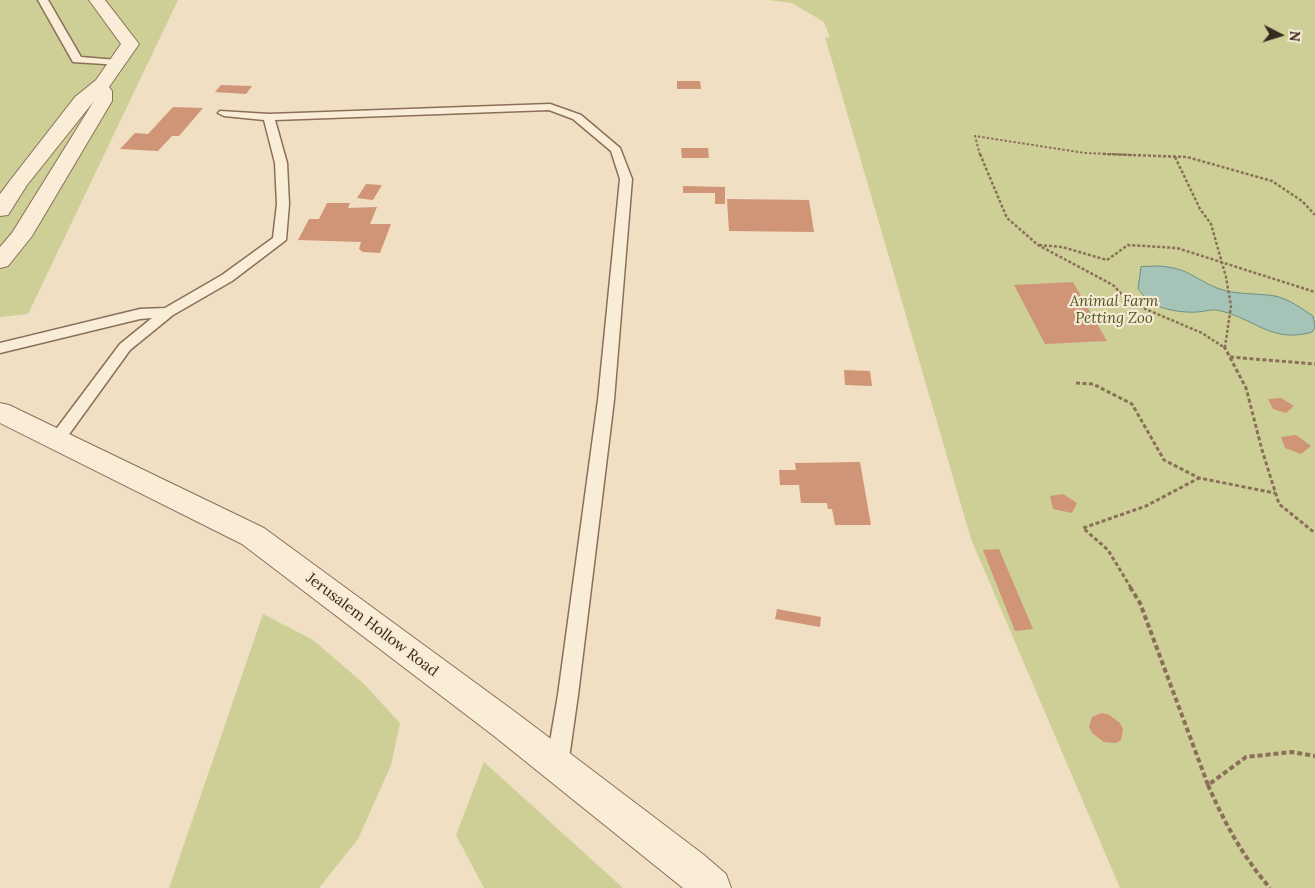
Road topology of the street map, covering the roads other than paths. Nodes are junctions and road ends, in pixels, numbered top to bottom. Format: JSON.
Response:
{"nodes":[{"id":1,"x":43,"y":0,"type":"edge"},
{"id":2,"x":97,"y":0,"type":"edge"},
{"id":3,"x":117,"y":63,"type":"junction"},
{"id":4,"x":102,"y":84,"type":"junction"},
{"id":5,"x":224,"y":113,"type":"dead end"},
{"id":6,"x":269,"y":117,"type":"junction"},
{"id":7,"x":54,"y":181,"type":"junction"},
{"id":8,"x":19,"y":182,"type":"junction"},
{"id":9,"x":0,"y":210,"type":"edge"},
{"id":10,"x":0,"y":261,"type":"edge"},
{"id":11,"x":168,"y":312,"type":"junction"},
{"id":12,"x":0,"y":348,"type":"edge"},
{"id":13,"x":0,"y":412,"type":"edge"},
{"id":14,"x":56,"y":440,"type":"junction"},
{"id":15,"x":557,"y":765,"type":"junction"},
{"id":16,"x":712,"y":888,"type":"edge"}],
"edges":[{"from":1,"to":3,"type":"lane"},
{"from":2,"to":3,"type":"street"},
{"from":3,"to":4,"type":"street"},
{"from":4,"to":7,"type":"street"},
{"from":4,"to":8,"type":"street"},
{"from":5,"to":6,"type":"lane"},
{"from":6,"to":11,"type":"lane"},
{"from":6,"to":15,"type":"lane"},
{"from":7,"to":8,"type":"street"},
{"from":7,"to":10,"type":"street"},
{"from":8,"to":9,"type":"street"},
{"from":11,"to":12,"type":"lane"},
{"from":11,"to":14,"type":"lane"},
{"from":13,"to":14,"type":"street","name":"Jerusalem Hollow Road"},
{"from":14,"to":15,"type":"street","name":"Jerusalem Hollow Road"},
{"from":15,"to":16,"type":"street","name":"Jerusalem Hollow Road"}]}
